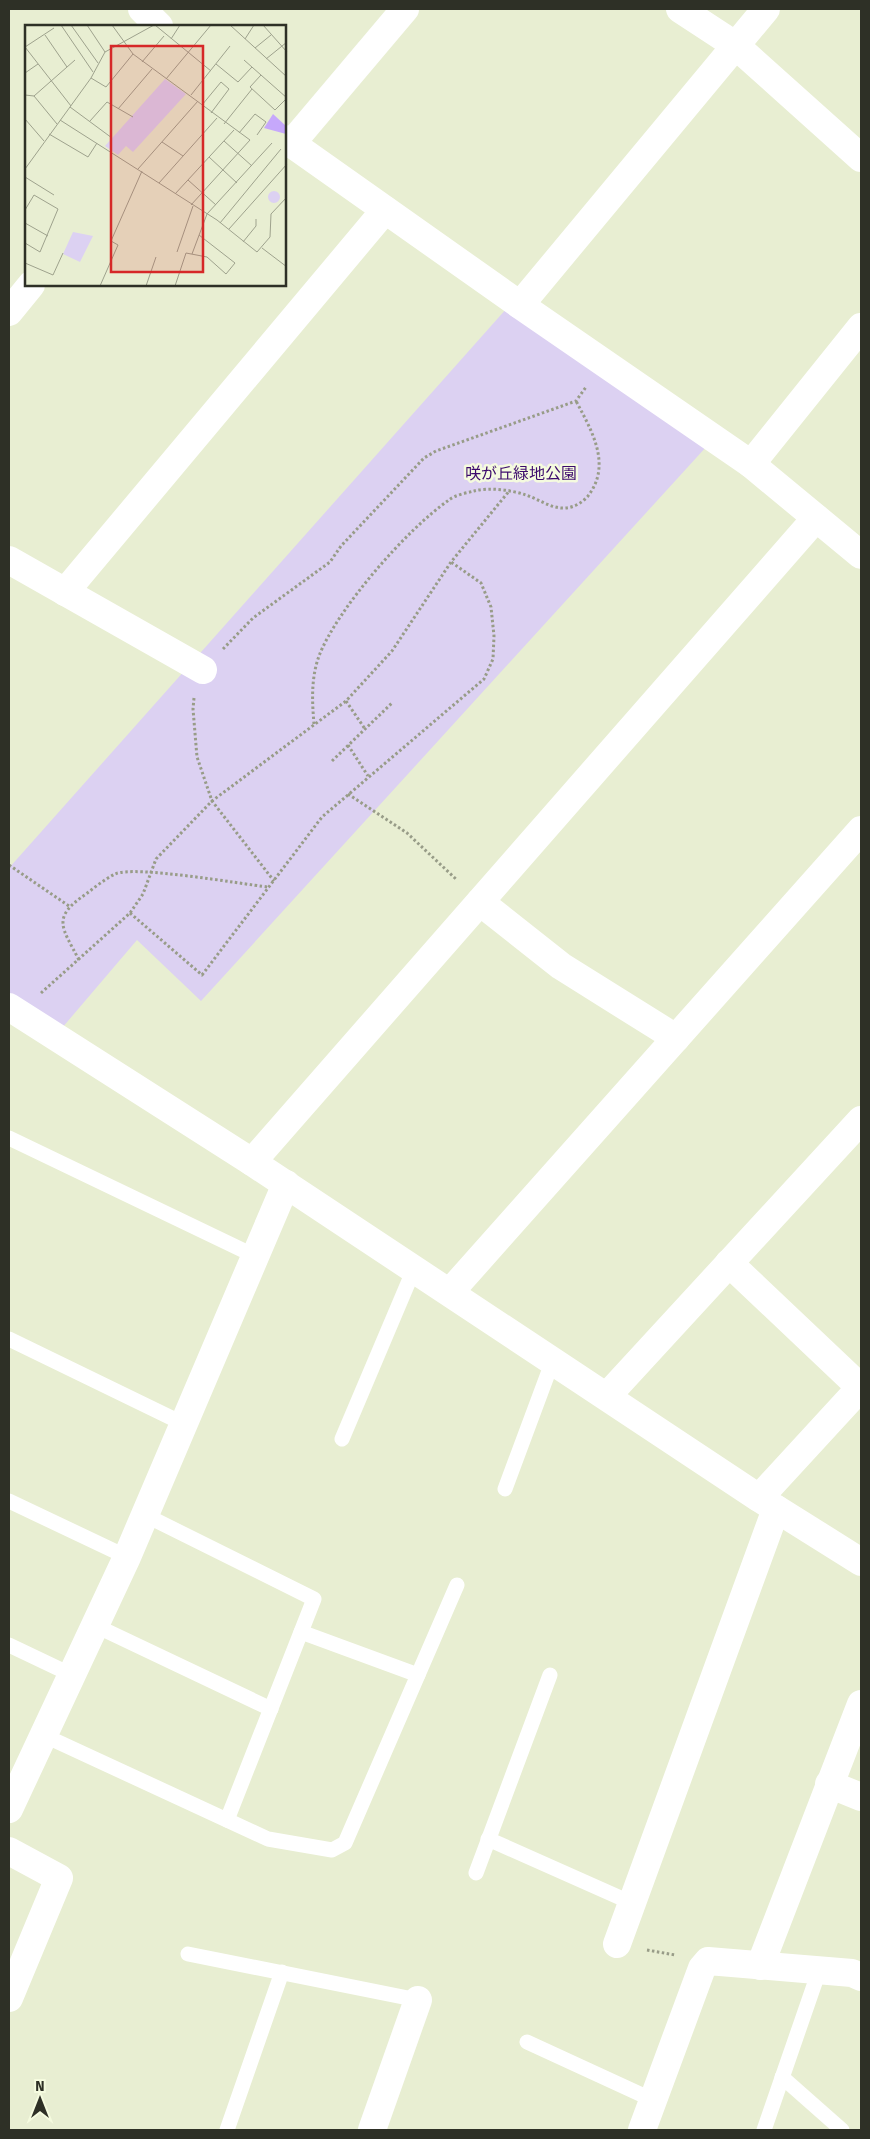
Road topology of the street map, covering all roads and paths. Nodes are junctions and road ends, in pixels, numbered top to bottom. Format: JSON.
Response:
{"nodes":[{"id":1,"x":142,"y":9,"type":"edge"},
{"id":2,"x":405,"y":9,"type":"edge"},
{"id":3,"x":680,"y":9,"type":"edge"},
{"id":4,"x":766,"y":9,"type":"edge"},
{"id":5,"x":158,"y":25,"type":"edge"},
{"id":6,"x":735,"y":45,"type":"junction"},
{"id":7,"x":288,"y":142,"type":"edge"},
{"id":8,"x":861,"y":158,"type":"edge"},
{"id":9,"x":385,"y":210,"type":"junction"},
{"id":10,"x":30,"y":286,"type":"edge"},
{"id":11,"x":520,"y":305,"type":"junction"},
{"id":12,"x":9,"y":312,"type":"edge"},
{"id":13,"x":861,"y":327,"type":"edge"},
{"id":14,"x":600,"y":360,"type":"junction"},
{"id":15,"x":576,"y":401,"type":"junction"},
{"id":16,"x":751,"y":464,"type":"junction"},
{"id":17,"x":510,"y":490,"type":"junction"},
{"id":18,"x":816,"y":518,"type":"junction"},
{"id":19,"x":860,"y":552,"type":"edge"},
{"id":20,"x":9,"y":560,"type":"edge"},
{"id":21,"x":451,"y":562,"type":"junction"},
{"id":22,"x":65,"y":592,"type":"junction"},
{"id":23,"x":203,"y":670,"type":"junction"},
{"id":24,"x":346,"y":701,"type":"junction"},
{"id":25,"x":393,"y":702,"type":"dead end"},
{"id":26,"x":314,"y":724,"type":"junction"},
{"id":27,"x":365,"y":729,"type":"junction"},
{"id":28,"x":348,"y":745,"type":"junction"},
{"id":29,"x":332,"y":761,"type":"dead end"},
{"id":30,"x":368,"y":776,"type":"junction"},
{"id":31,"x":348,"y":794,"type":"junction"},
{"id":32,"x":212,"y":801,"type":"junction"},
{"id":33,"x":861,"y":830,"type":"edge"},
{"id":34,"x":9,"y":865,"type":"edge"},
{"id":35,"x":150,"y":872,"type":"junction"},
{"id":36,"x":274,"y":881,"type":"junction"},
{"id":37,"x":268,"y":887,"type":"junction"},
{"id":38,"x":480,"y":902,"type":"junction"},
{"id":39,"x":69,"y":906,"type":"junction"},
{"id":40,"x":130,"y":913,"type":"junction"},
{"id":41,"x":79,"y":960,"type":"junction"},
{"id":42,"x":14,"y":1010,"type":"edge"},
{"id":43,"x":676,"y":1038,"type":"junction"},
{"id":44,"x":861,"y":1120,"type":"edge"},
{"id":45,"x":9,"y":1138,"type":"edge"},
{"id":46,"x":252,"y":1162,"type":"junction"},
{"id":47,"x":286,"y":1184,"type":"junction"},
{"id":48,"x":255,"y":1256,"type":"junction"},
{"id":49,"x":729,"y":1263,"type":"junction"},
{"id":50,"x":414,"y":1269,"type":"junction"},
{"id":51,"x":450,"y":1292,"type":"junction"},
{"id":52,"x":9,"y":1340,"type":"edge"},
{"id":53,"x":552,"y":1360,"type":"junction"},
{"id":54,"x":861,"y":1388,"type":"edge"},
{"id":55,"x":607,"y":1396,"type":"junction"},
{"id":56,"x":184,"y":1424,"type":"junction"},
{"id":57,"x":342,"y":1440,"type":"dead end"},
{"id":58,"x":505,"y":1489,"type":"dead end"},
{"id":59,"x":9,"y":1501,"type":"edge"},
{"id":60,"x":767,"y":1504,"type":"junction"},
{"id":61,"x":145,"y":1515,"type":"junction"},
{"id":62,"x":127,"y":1557,"type":"junction"},
{"id":63,"x":861,"y":1562,"type":"edge"},
{"id":64,"x":457,"y":1585,"type":"dead end"},
{"id":65,"x":94,"y":1625,"type":"junction"},
{"id":66,"x":301,"y":1632,"type":"junction"},
{"id":67,"x":9,"y":1645,"type":"edge"},
{"id":68,"x":72,"y":1675,"type":"junction"},
{"id":69,"x":418,"y":1675,"type":"junction"},
{"id":70,"x":550,"y":1675,"type":"dead end"},
{"id":71,"x":861,"y":1704,"type":"edge"},
{"id":72,"x":271,"y":1709,"type":"junction"},
{"id":73,"x":43,"y":1735,"type":"junction"},
{"id":74,"x":829,"y":1784,"type":"junction"},
{"id":75,"x":861,"y":1797,"type":"edge"},
{"id":76,"x":11,"y":1800,"type":"edge"},
{"id":77,"x":227,"y":1820,"type":"junction"},
{"id":78,"x":488,"y":1839,"type":"junction"},
{"id":79,"x":9,"y":1851,"type":"edge"},
{"id":80,"x":476,"y":1874,"type":"dead end"},
{"id":81,"x":632,"y":1903,"type":"junction"},
{"id":82,"x":617,"y":1944,"type":"joint"},
{"id":83,"x":188,"y":1954,"type":"dead end"},
{"id":84,"x":708,"y":1961,"type":"junction"},
{"id":85,"x":15,"y":1966,"type":"edge"},
{"id":86,"x":760,"y":1966,"type":"junction"},
{"id":87,"x":818,"y":1971,"type":"junction"},
{"id":88,"x":282,"y":1972,"type":"junction"},
{"id":89,"x":861,"y":1977,"type":"edge"},
{"id":90,"x":9,"y":1998,"type":"edge"},
{"id":91,"x":418,"y":2000,"type":"joint"},
{"id":92,"x":528,"y":2042,"type":"dead end"},
{"id":93,"x":782,"y":2077,"type":"junction"},
{"id":94,"x":653,"y":2100,"type":"junction"},
{"id":95,"x":227,"y":2130,"type":"edge"},
{"id":96,"x":372,"y":2130,"type":"edge"},
{"id":97,"x":642,"y":2130,"type":"edge"},
{"id":98,"x":764,"y":2130,"type":"edge"},
{"id":99,"x":842,"y":2130,"type":"edge"}],
"edges":[{"from":1,"to":5,"type":"street"},
{"from":2,"to":7,"type":"street"},
{"from":3,"to":6,"type":"street"},
{"from":4,"to":6,"type":"street"},
{"from":6,"to":8,"type":"street"},
{"from":6,"to":11,"type":"street"},
{"from":7,"to":9,"type":"street"},
{"from":9,"to":11,"type":"street"},
{"from":9,"to":22,"type":"street"},
{"from":10,"to":12,"type":"street"},
{"from":11,"to":14,"type":"street"},
{"from":13,"to":16,"type":"street"},
{"from":14,"to":15,"type":"path"},
{"from":14,"to":16,"type":"street"},
{"from":15,"to":17,"type":"path"},
{"from":15,"to":23,"type":"path"},
{"from":16,"to":18,"type":"street"},
{"from":17,"to":21,"type":"path"},
{"from":17,"to":26,"type":"path"},
{"from":18,"to":19,"type":"street"},
{"from":18,"to":38,"type":"street"},
{"from":20,"to":22,"type":"street"},
{"from":21,"to":24,"type":"path"},
{"from":21,"to":30,"type":"path"},
{"from":22,"to":23,"type":"street"},
{"from":23,"to":32,"type":"path"},
{"from":24,"to":26,"type":"path"},
{"from":24,"to":27,"type":"path"},
{"from":25,"to":27,"type":"path"},
{"from":26,"to":32,"type":"path"},
{"from":27,"to":28,"type":"path"},
{"from":28,"to":29,"type":"path"},
{"from":28,"to":30,"type":"path"},
{"from":30,"to":31,"type":"path"},
{"from":31,"to":36,"type":"path"},
{"from":31,"to":38,"type":"path"},
{"from":32,"to":35,"type":"path"},
{"from":32,"to":36,"type":"path"},
{"from":33,"to":43,"type":"street"},
{"from":34,"to":39,"type":"path"},
{"from":35,"to":37,"type":"path"},
{"from":35,"to":39,"type":"path"},
{"from":35,"to":40,"type":"path"},
{"from":36,"to":37,"type":"path"},
{"from":37,"to":40,"type":"path"},
{"from":38,"to":43,"type":"street"},
{"from":38,"to":46,"type":"street"},
{"from":39,"to":41,"type":"path"},
{"from":40,"to":41,"type":"path"},
{"from":41,"to":42,"type":"path"},
{"from":42,"to":46,"type":"street"},
{"from":43,"to":51,"type":"street"},
{"from":44,"to":49,"type":"street"},
{"from":45,"to":48,"type":"lane"},
{"from":46,"to":47,"type":"street"},
{"from":47,"to":48,"type":"street"},
{"from":47,"to":50,"type":"street"},
{"from":48,"to":56,"type":"street"},
{"from":49,"to":54,"type":"street"},
{"from":49,"to":55,"type":"street"},
{"from":50,"to":51,"type":"street"},
{"from":50,"to":57,"type":"lane"},
{"from":51,"to":53,"type":"street"},
{"from":52,"to":56,"type":"lane"},
{"from":53,"to":55,"type":"street"},
{"from":53,"to":58,"type":"lane"},
{"from":54,"to":60,"type":"street"},
{"from":55,"to":60,"type":"street"},
{"from":56,"to":61,"type":"street"},
{"from":59,"to":62,"type":"lane"},
{"from":60,"to":63,"type":"street"},
{"from":60,"to":81,"type":"street"},
{"from":61,"to":62,"type":"street"},
{"from":61,"to":66,"type":"lane"},
{"from":62,"to":65,"type":"street"},
{"from":64,"to":69,"type":"lane"},
{"from":65,"to":68,"type":"street"},
{"from":65,"to":72,"type":"lane"},
{"from":66,"to":69,"type":"lane"},
{"from":66,"to":72,"type":"lane"},
{"from":67,"to":68,"type":"lane"},
{"from":68,"to":73,"type":"street"},
{"from":69,"to":77,"type":"lane"},
{"from":70,"to":78,"type":"lane"},
{"from":71,"to":74,"type":"street"},
{"from":72,"to":77,"type":"lane"},
{"from":73,"to":76,"type":"street"},
{"from":73,"to":77,"type":"lane"},
{"from":74,"to":75,"type":"street"},
{"from":74,"to":86,"type":"street"},
{"from":78,"to":80,"type":"lane"},
{"from":78,"to":81,"type":"lane"},
{"from":79,"to":85,"type":"street"},
{"from":81,"to":82,"type":"street"},
{"from":82,"to":84,"type":"path"},
{"from":83,"to":88,"type":"lane"},
{"from":84,"to":86,"type":"street"},
{"from":84,"to":94,"type":"street"},
{"from":85,"to":90,"type":"street"},
{"from":86,"to":87,"type":"street"},
{"from":87,"to":89,"type":"street"},
{"from":87,"to":93,"type":"lane"},
{"from":88,"to":91,"type":"lane"},
{"from":88,"to":95,"type":"lane"},
{"from":91,"to":96,"type":"street"},
{"from":92,"to":94,"type":"lane"},
{"from":93,"to":98,"type":"lane"},
{"from":93,"to":99,"type":"lane"},
{"from":94,"to":97,"type":"street"}]}
